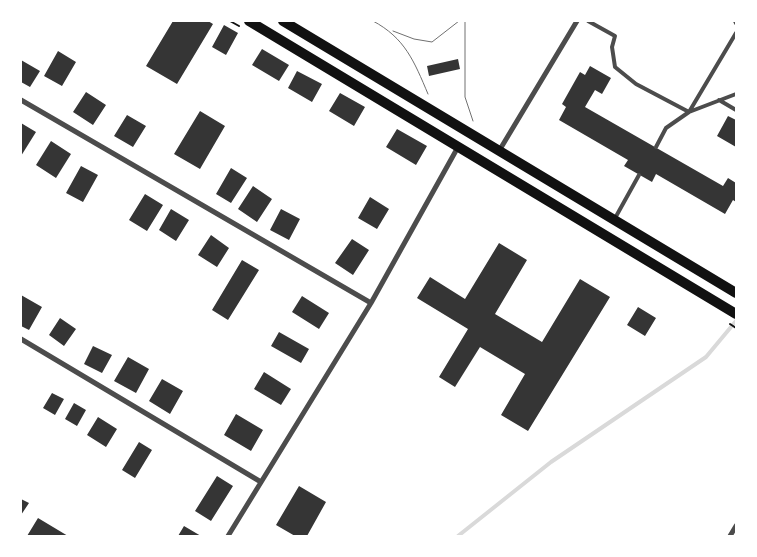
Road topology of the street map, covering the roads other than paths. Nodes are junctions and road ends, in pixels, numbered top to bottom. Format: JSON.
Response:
{"nodes":[{"id":1,"x":249,"y":21,"type":"edge"},
{"id":2,"x":283,"y":21,"type":"edge"},
{"id":3,"x":577,"y":21,"type":"edge"},
{"id":4,"x":588,"y":21,"type":"edge"},
{"id":5,"x":736,"y":32,"type":"edge"},
{"id":6,"x":736,"y":94,"type":"edge"},
{"id":7,"x":21,"y":100,"type":"edge"},
{"id":8,"x":719,"y":100,"type":"junction"},
{"id":9,"x":736,"y":110,"type":"edge"},
{"id":10,"x":689,"y":112,"type":"junction"},
{"id":11,"x":466,"y":131,"type":"junction"},
{"id":12,"x":458,"y":147,"type":"junction"},
{"id":13,"x":656,"y":147,"type":"dead end"},
{"id":14,"x":499,"y":151,"type":"junction"},
{"id":15,"x":491,"y":166,"type":"junction"},
{"id":16,"x":639,"y":175,"type":"dead end"},
{"id":17,"x":614,"y":220,"type":"junction"},
{"id":18,"x":735,"y":293,"type":"edge"},
{"id":19,"x":371,"y":303,"type":"junction"},
{"id":20,"x":736,"y":314,"type":"edge"},
{"id":21,"x":21,"y":339,"type":"edge"},
{"id":22,"x":261,"y":482,"type":"junction"},
{"id":23,"x":736,"y":526,"type":"edge"},
{"id":24,"x":228,"y":536,"type":"edge"},
{"id":25,"x":730,"y":536,"type":"edge"}],
"edges":[{"from":1,"to":12,"type":"main road"},
{"from":2,"to":11,"type":"main road"},
{"from":3,"to":14,"type":"street"},
{"from":4,"to":10,"type":"lane"},
{"from":5,"to":10,"type":"lane"},
{"from":6,"to":8,"type":"lane"},
{"from":7,"to":19,"type":"street"},
{"from":8,"to":9,"type":"lane"},
{"from":8,"to":10,"type":"lane"},
{"from":10,"to":13,"type":"lane"},
{"from":11,"to":12,"type":"main road"},
{"from":11,"to":14,"type":"main road"},
{"from":12,"to":15,"type":"main road"},
{"from":12,"to":19,"type":"street"},
{"from":14,"to":15,"type":"main road"},
{"from":14,"to":17,"type":"main road"},
{"from":15,"to":20,"type":"main road"},
{"from":16,"to":17,"type":"lane"},
{"from":17,"to":18,"type":"main road"},
{"from":19,"to":22,"type":"street"},
{"from":21,"to":22,"type":"street"},
{"from":22,"to":24,"type":"street"},
{"from":23,"to":25,"type":"street"}]}
